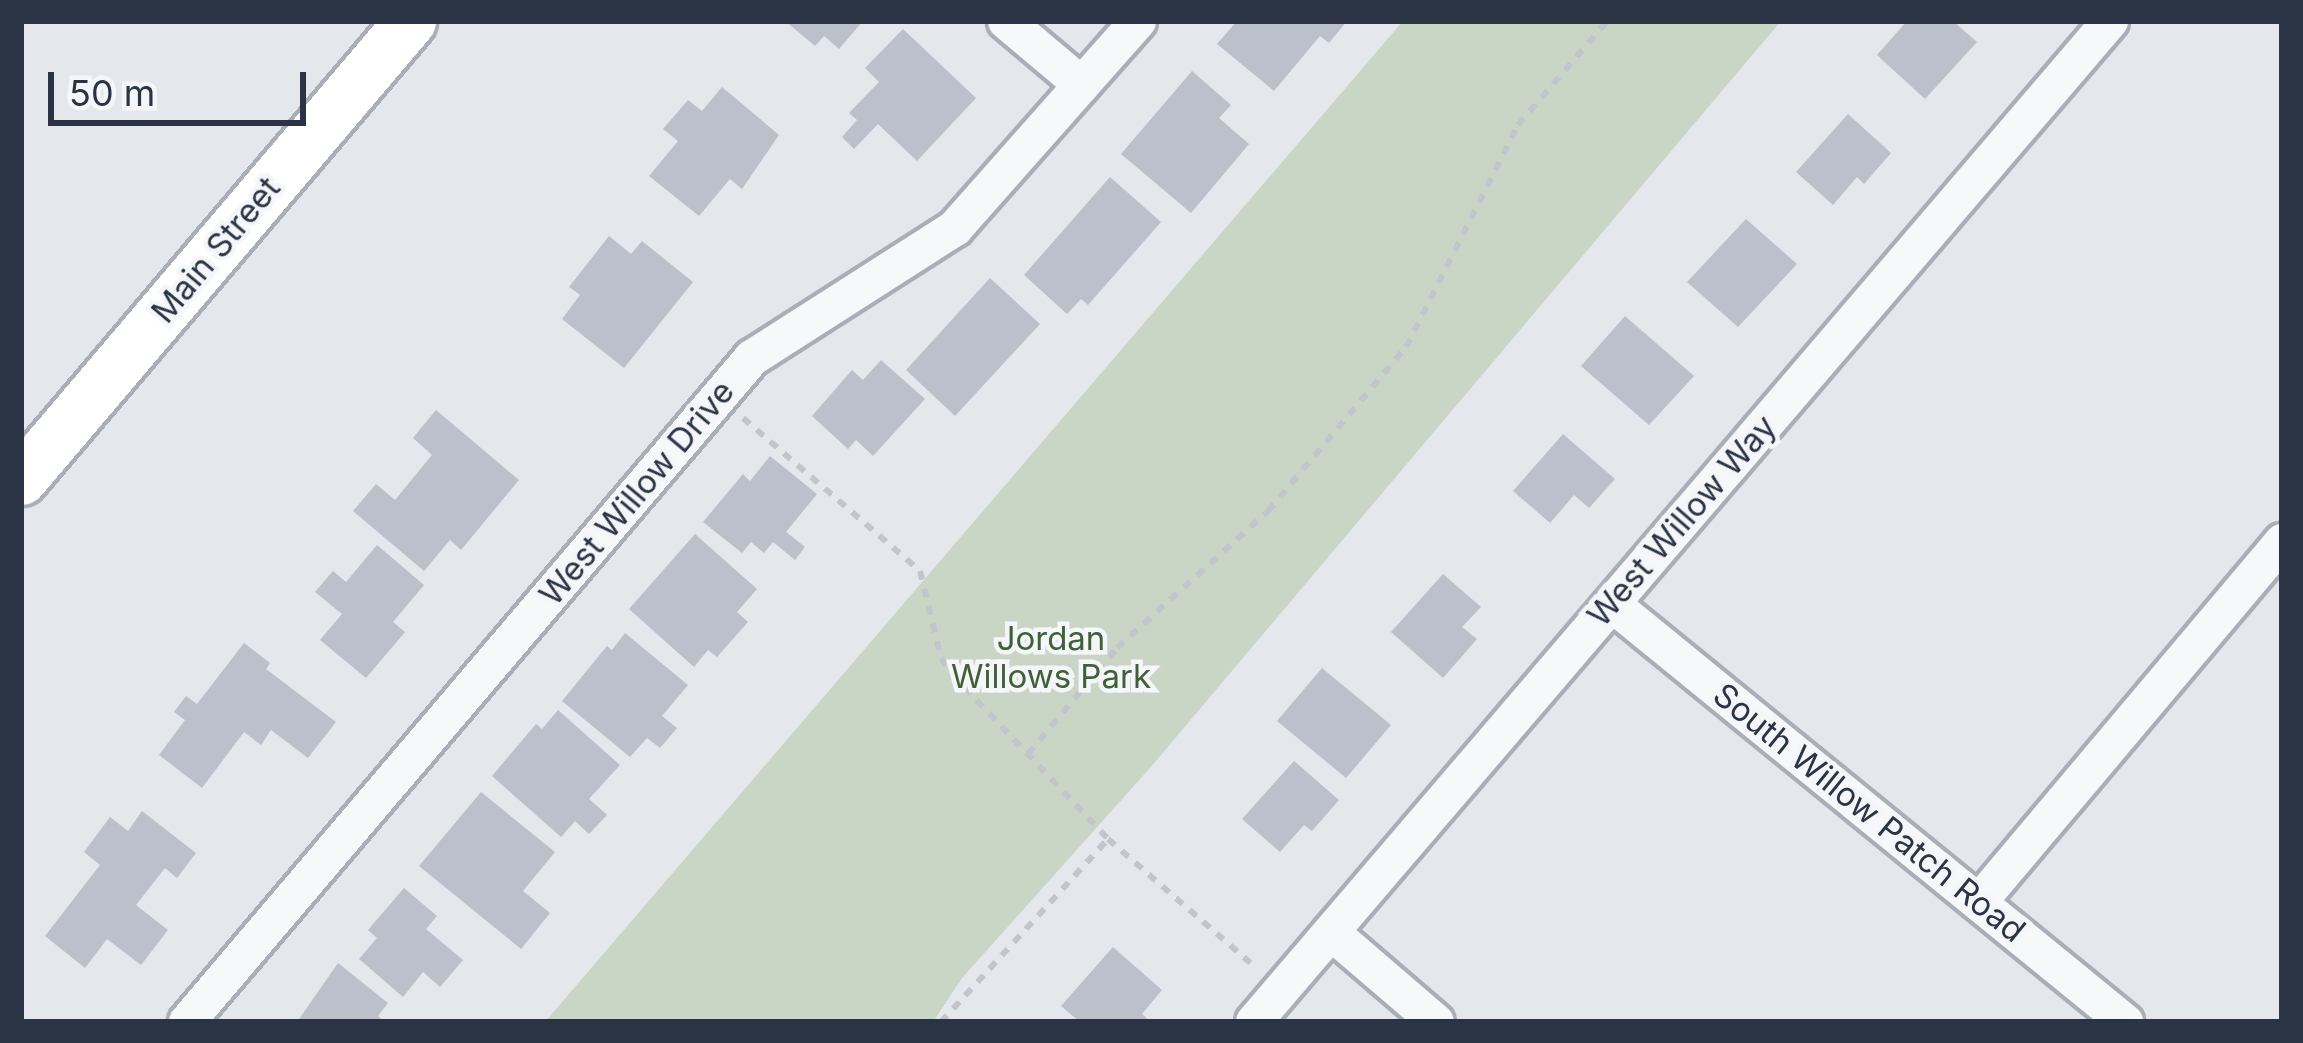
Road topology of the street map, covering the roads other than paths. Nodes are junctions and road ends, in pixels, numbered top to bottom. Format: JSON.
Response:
{"nodes":[{"id":1,"x":410,"y":21,"type":"edge"},
{"id":2,"x":1006,"y":21,"type":"edge"},
{"id":3,"x":1138,"y":21,"type":"edge"},
{"id":4,"x":2110,"y":21,"type":"edge"},
{"id":5,"x":1082,"y":85,"type":"junction"},
{"id":6,"x":21,"y":478,"type":"edge"},
{"id":7,"x":2282,"y":542,"type":"edge"},
{"id":8,"x":1612,"y":604,"type":"junction"},
{"id":9,"x":1978,"y":902,"type":"junction"},
{"id":10,"x":1331,"y":932,"type":"junction"},
{"id":11,"x":187,"y":1022,"type":"edge"},
{"id":12,"x":1254,"y":1022,"type":"edge"},
{"id":13,"x":1436,"y":1022,"type":"edge"},
{"id":14,"x":2126,"y":1022,"type":"edge"}],
"edges":[{"from":1,"to":6,"type":"main road","name":"Main Street"},
{"from":2,"to":5,"type":"street"},
{"from":3,"to":5,"type":"street","name":"West Willow Drive"},
{"from":4,"to":8,"type":"street","name":"West Willow Way"},
{"from":5,"to":11,"type":"street","name":"West Willow Drive"},
{"from":7,"to":9,"type":"street"},
{"from":8,"to":9,"type":"street","name":"South Willow Patch Road"},
{"from":8,"to":10,"type":"street","name":"West Willow Way"},
{"from":9,"to":14,"type":"street","name":"South Willow Patch Road"},
{"from":10,"to":12,"type":"street","name":"West Willow Way"},
{"from":10,"to":13,"type":"street"}]}
